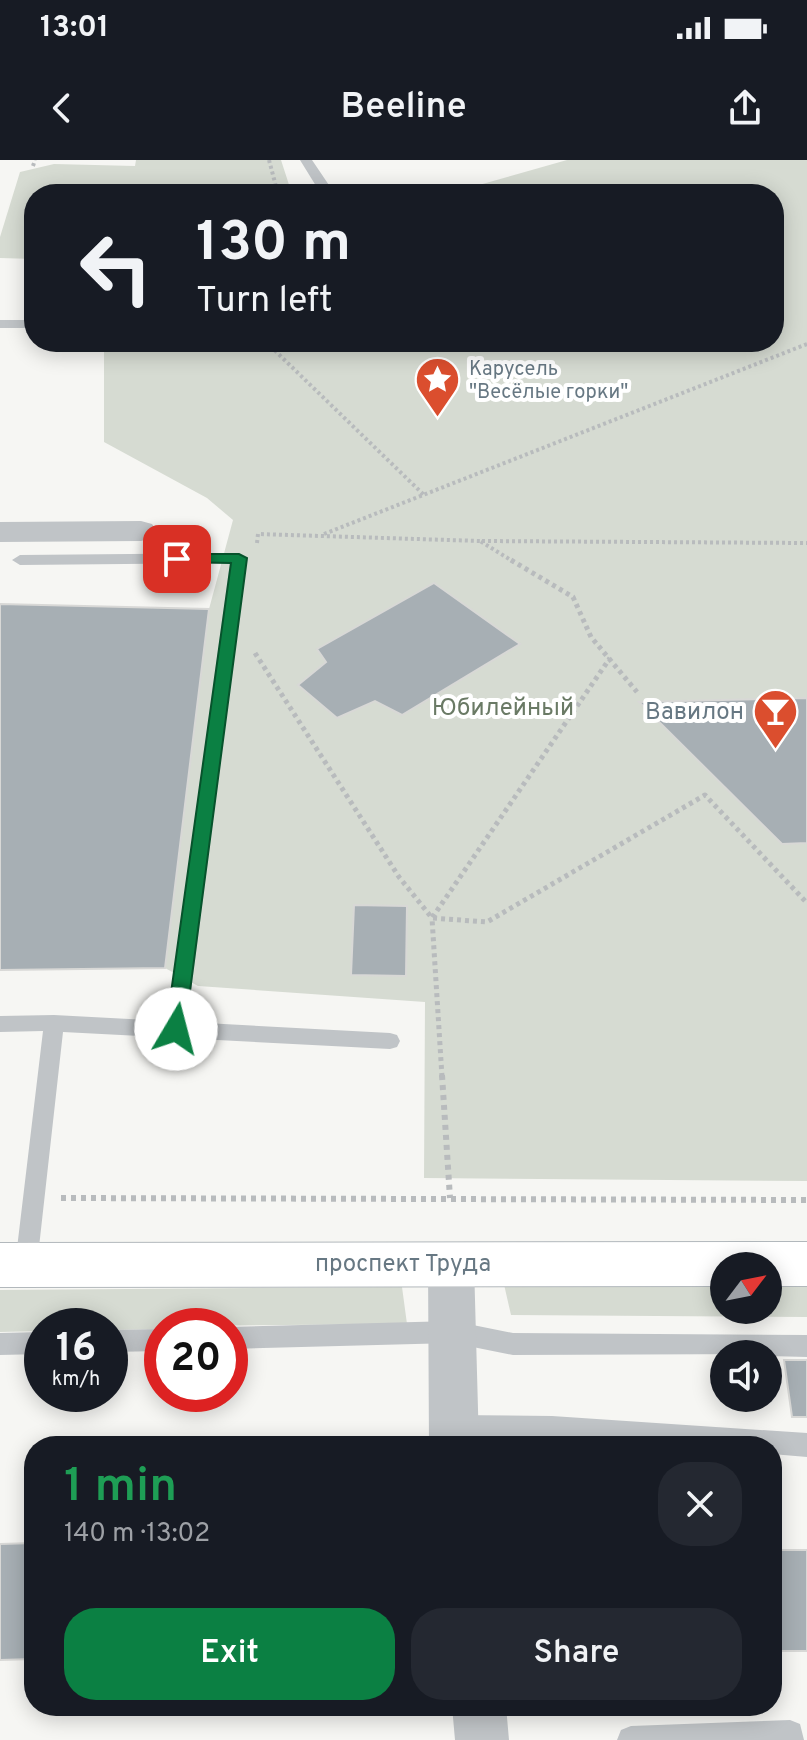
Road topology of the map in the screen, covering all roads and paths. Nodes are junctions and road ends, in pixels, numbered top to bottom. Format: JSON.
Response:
{"nodes":[{"id":1,"x":35,"y":160,"type":"edge"},
{"id":2,"x":269,"y":160,"type":"edge"},
{"id":3,"x":306,"y":160,"type":"edge"},
{"id":4,"x":33,"y":166,"type":"dead end"},
{"id":5,"x":275,"y":184,"type":"edge"},
{"id":6,"x":322,"y":184,"type":"edge"},
{"id":7,"x":0,"y":324,"type":"edge"},
{"id":8,"x":24,"y":324,"type":"edge"},
{"id":9,"x":807,"y":344,"type":"edge"},
{"id":10,"x":276,"y":352,"type":"edge"},
{"id":11,"x":424,"y":495,"type":"junction"},
{"id":12,"x":141,"y":531,"type":"dead end"},
{"id":13,"x":0,"y":532,"type":"edge"},
{"id":14,"x":320,"y":536,"type":"junction"},
{"id":15,"x":480,"y":541,"type":"junction"},
{"id":16,"x":807,"y":543,"type":"edge"},
{"id":17,"x":257,"y":549,"type":"dead end"},
{"id":18,"x":20,"y":560,"type":"dead end"},
{"id":19,"x":254,"y":652,"type":"dead end"},
{"id":20,"x":610,"y":658,"type":"junction"},
{"id":21,"x":637,"y":692,"type":"dead end"},
{"id":22,"x":807,"y":903,"type":"edge"},
{"id":23,"x":432,"y":918,"type":"junction"},
{"id":24,"x":54,"y":1023,"type":"junction"},
{"id":25,"x":0,"y":1024,"type":"edge"},
{"id":26,"x":176,"y":1029,"type":"junction"},
{"id":27,"x":390,"y":1041,"type":"dead end"},
{"id":28,"x":34,"y":1198,"type":"junction"},
{"id":29,"x":450,"y":1198,"type":"junction"},
{"id":30,"x":807,"y":1200,"type":"edge"},
{"id":31,"x":451,"y":1263,"type":"junction"},
{"id":32,"x":807,"y":1264,"type":"edge"},
{"id":33,"x":13,"y":1265,"type":"edge"},
{"id":34,"x":453,"y":1332,"type":"junction"},
{"id":35,"x":248,"y":1338,"type":"edge"},
{"id":36,"x":24,"y":1343,"type":"edge"},
{"id":37,"x":0,"y":1344,"type":"edge"},
{"id":38,"x":807,"y":1346,"type":"edge"},
{"id":39,"x":453,"y":1436,"type":"edge"},
{"id":40,"x":680,"y":1436,"type":"edge"},
{"id":41,"x":782,"y":1443,"type":"edge"},
{"id":42,"x":807,"y":1445,"type":"edge"},
{"id":43,"x":480,"y":1716,"type":"edge"},
{"id":44,"x":796,"y":1735,"type":"edge"},
{"id":45,"x":482,"y":1740,"type":"edge"},
{"id":46,"x":631,"y":1740,"type":"edge"}],
"edges":[{"from":1,"to":4,"type":"path"},
{"from":2,"to":5,"type":"path"},
{"from":3,"to":6,"type":"lane"},
{"from":7,"to":8,"type":"lane"},
{"from":9,"to":11,"type":"path"},
{"from":10,"to":11,"type":"path"},
{"from":11,"to":14,"type":"path"},
{"from":12,"to":13,"type":"street"},
{"from":14,"to":15,"type":"path"},
{"from":14,"to":17,"type":"path"},
{"from":15,"to":16,"type":"path"},
{"from":15,"to":20,"type":"path"},
{"from":18,"to":26,"type":"lane"},
{"from":19,"to":23,"type":"path"},
{"from":20,"to":21,"type":"path"},
{"from":20,"to":23,"type":"path"},
{"from":22,"to":23,"type":"path"},
{"from":23,"to":29,"type":"path"},
{"from":24,"to":25,"type":"lane"},
{"from":24,"to":26,"type":"lane"},
{"from":24,"to":28,"type":"lane"},
{"from":26,"to":27,"type":"lane"},
{"from":28,"to":29,"type":"path"},
{"from":28,"to":33,"type":"lane"},
{"from":29,"to":30,"type":"path"},
{"from":31,"to":32,"type":"street","name":"проспект Труда"},
{"from":31,"to":33,"type":"street","name":"проспект Труда"},
{"from":31,"to":34,"type":"street"},
{"from":34,"to":35,"type":"lane"},
{"from":34,"to":38,"type":"lane"},
{"from":34,"to":39,"type":"street"},
{"from":36,"to":37,"type":"lane"},
{"from":39,"to":40,"type":"lane"},
{"from":41,"to":42,"type":"lane"},
{"from":43,"to":45,"type":"street"},
{"from":44,"to":46,"type":"lane"}]}
